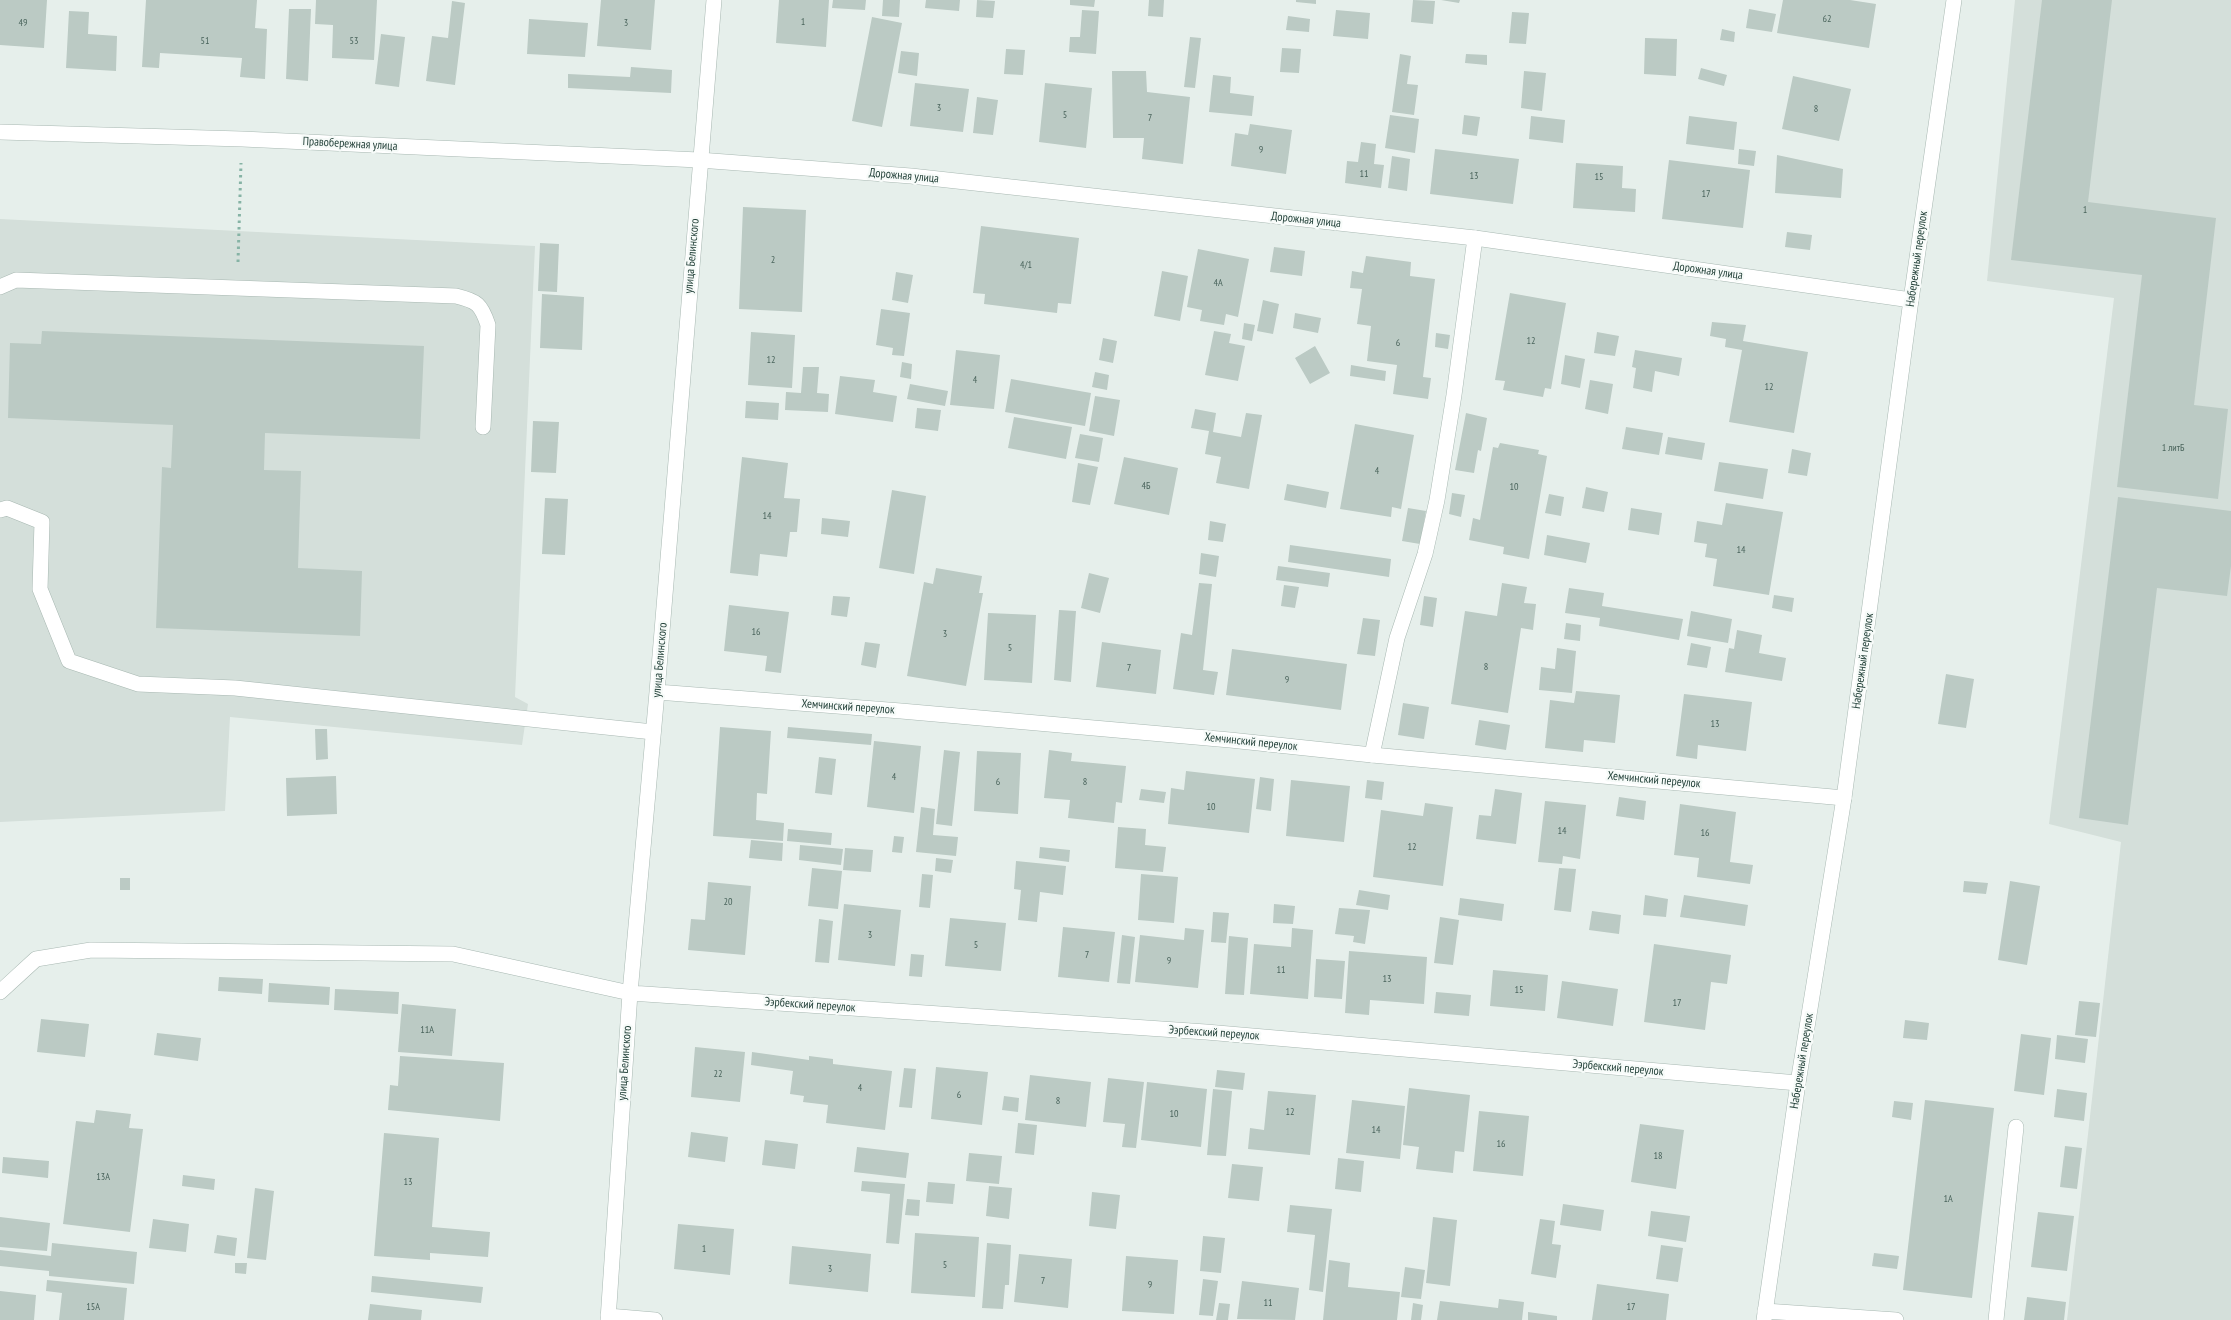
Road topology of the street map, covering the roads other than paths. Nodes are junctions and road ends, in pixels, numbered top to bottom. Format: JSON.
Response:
{"nodes":[{"id":1,"x":714,"y":0,"type":"edge"},
{"id":2,"x":1954,"y":0,"type":"edge"},
{"id":3,"x":0,"y":132,"type":"edge"},
{"id":4,"x":699,"y":160,"type":"junction"},
{"id":5,"x":1475,"y":238,"type":"junction"},
{"id":6,"x":0,"y":287,"type":"edge"},
{"id":7,"x":1911,"y":300,"type":"junction"},
{"id":8,"x":483,"y":427,"type":"dead end"},
{"id":9,"x":0,"y":510,"type":"edge"},
{"id":10,"x":657,"y":692,"type":"junction"},
{"id":11,"x":653,"y":732,"type":"junction"},
{"id":12,"x":1372,"y":756,"type":"junction"},
{"id":13,"x":1844,"y":798,"type":"junction"},
{"id":14,"x":0,"y":992,"type":"edge"},
{"id":15,"x":630,"y":993,"type":"junction"},
{"id":16,"x":1798,"y":1083,"type":"junction"},
{"id":17,"x":2016,"y":1127,"type":"dead end"},
{"id":18,"x":1765,"y":1315,"type":"edge"},
{"id":19,"x":608,"y":1318,"type":"edge"},
{"id":20,"x":655,"y":1320,"type":"edge"},
{"id":21,"x":1896,"y":1320,"type":"edge"},
{"id":22,"x":1996,"y":1320,"type":"edge"}],
"edges":[{"from":1,"to":4,"type":"street","name":"улица Белинского"},
{"from":2,"to":7,"type":"street","name":"Набережный переулок"},
{"from":3,"to":4,"type":"street","name":"Правобережная улица"},
{"from":4,"to":5,"type":"street","name":"Дорожная улица"},
{"from":4,"to":10,"type":"street","name":"улица Белинского"},
{"from":5,"to":7,"type":"street","name":"Дорожная улица"},
{"from":5,"to":12,"type":"street"},
{"from":6,"to":8,"type":"street"},
{"from":7,"to":13,"type":"street","name":"Набережный переулок"},
{"from":9,"to":11,"type":"street"},
{"from":10,"to":11,"type":"street","name":"улица Белинского"},
{"from":10,"to":12,"type":"street","name":"Хемчинский переулок"},
{"from":11,"to":15,"type":"street","name":"улица Белинского"},
{"from":12,"to":13,"type":"street","name":"Хемчинский переулок"},
{"from":13,"to":16,"type":"street","name":"Набережный переулок"},
{"from":14,"to":15,"type":"street","name":"Ээрбекский переулок"},
{"from":15,"to":16,"type":"street","name":"Ээрбекский переулок"},
{"from":15,"to":19,"type":"street","name":"улица Белинского"},
{"from":16,"to":18,"type":"street","name":"Набережный переулок"},
{"from":17,"to":22,"type":"street"},
{"from":18,"to":21,"type":"street"},
{"from":19,"to":20,"type":"street"}]}
